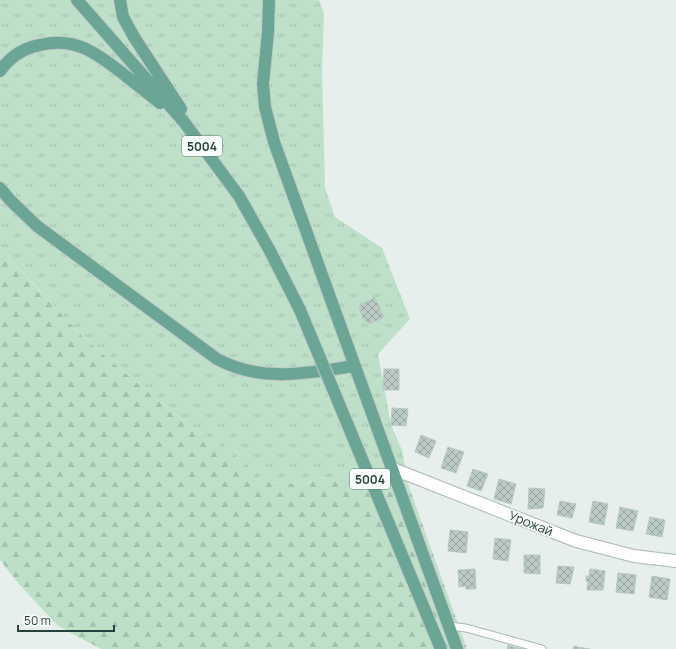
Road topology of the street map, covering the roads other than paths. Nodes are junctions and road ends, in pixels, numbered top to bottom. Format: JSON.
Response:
{"nodes":[{"id":1,"x":77,"y":0,"type":"edge"},
{"id":2,"x":120,"y":0,"type":"edge"},
{"id":3,"x":269,"y":0,"type":"edge"},
{"id":4,"x":0,"y":71,"type":"edge"},
{"id":5,"x":184,"y":122,"type":"junction"},
{"id":6,"x":0,"y":188,"type":"edge"},
{"id":7,"x":239,"y":196,"type":"junction"},
{"id":8,"x":354,"y":366,"type":"junction"},
{"id":9,"x":391,"y":468,"type":"junction"},
{"id":10,"x":676,"y":561,"type":"edge"},
{"id":11,"x":448,"y":626,"type":"junction"},
{"id":12,"x":441,"y":649,"type":"edge"},
{"id":13,"x":457,"y":649,"type":"edge"},
{"id":14,"x":542,"y":649,"type":"edge"}],
"edges":[{"from":1,"to":5,"type":"main road","number":"5004"},
{"from":2,"to":7,"type":"main road"},
{"from":3,"to":8,"type":"main road"},
{"from":4,"to":5,"type":"main road"},
{"from":5,"to":7,"type":"main road","number":"5004"},
{"from":6,"to":8,"type":"main road"},
{"from":7,"to":12,"type":"main road","number":"5004","bridge":true},
{"from":8,"to":9,"type":"main road"},
{"from":9,"to":10,"type":"street","name":"Урожай"},
{"from":9,"to":11,"type":"main road"},
{"from":11,"to":13,"type":"main road"},
{"from":11,"to":14,"type":"lane"}]}
